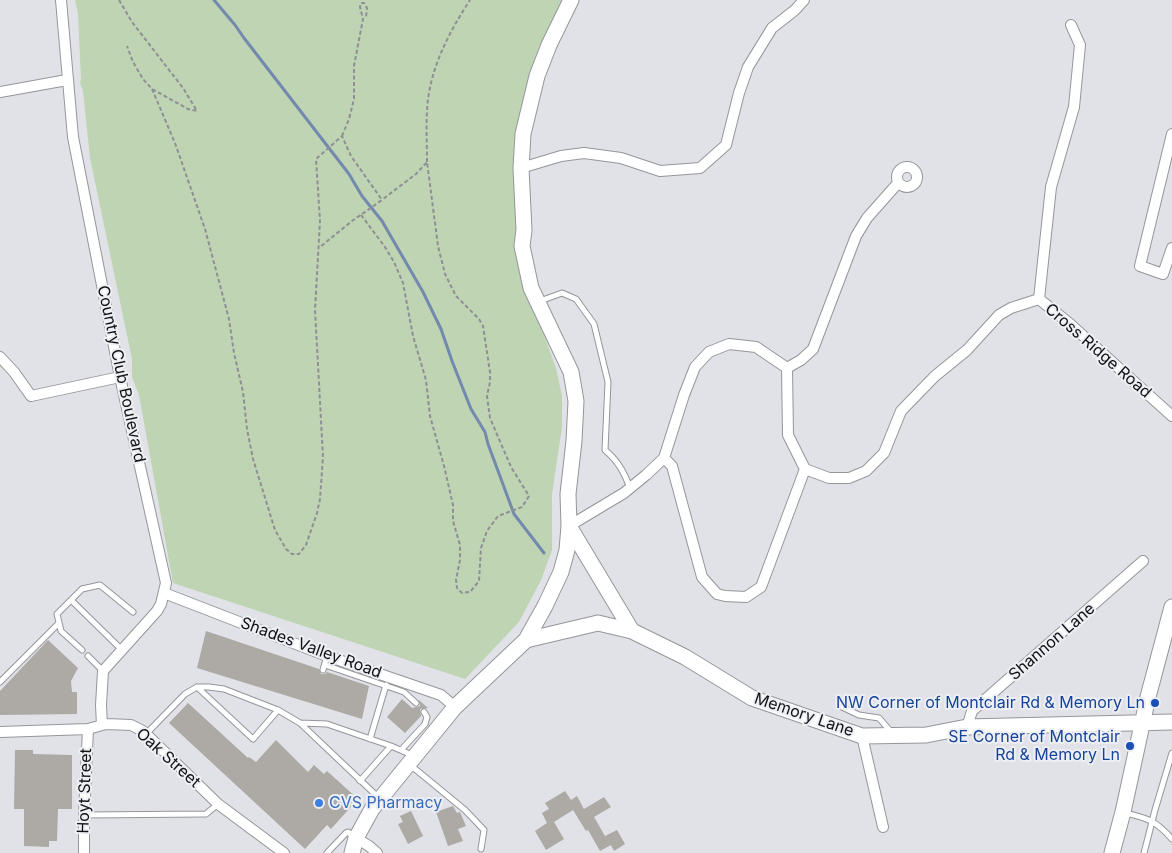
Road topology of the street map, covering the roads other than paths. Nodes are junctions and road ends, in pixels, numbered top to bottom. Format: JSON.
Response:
{"nodes":[{"id":1,"x":61,"y":0,"type":"edge"},
{"id":2,"x":571,"y":0,"type":"edge"},
{"id":3,"x":804,"y":0,"type":"edge"},
{"id":4,"x":1071,"y":25,"type":"dead end"},
{"id":5,"x":67,"y":80,"type":"junction"},
{"id":6,"x":0,"y":92,"type":"edge"},
{"id":7,"x":1172,"y":134,"type":"edge"},
{"id":8,"x":520,"y":168,"type":"junction"},
{"id":9,"x":898,"y":183,"type":"dead end"},
{"id":10,"x":1172,"y":248,"type":"edge"},
{"id":11,"x":1039,"y":300,"type":"junction"},
{"id":12,"x":537,"y":302,"type":"junction"},
{"id":13,"x":0,"y":357,"type":"edge"},
{"id":14,"x":788,"y":368,"type":"junction"},
{"id":15,"x":120,"y":377,"type":"junction"},
{"id":16,"x":1172,"y":416,"type":"edge"},
{"id":17,"x":664,"y":458,"type":"junction"},
{"id":18,"x":805,"y":469,"type":"junction"},
{"id":19,"x":630,"y":488,"type":"junction"},
{"id":20,"x":569,"y":526,"type":"junction"},
{"id":21,"x":1143,"y":561,"type":"dead end"},
{"id":22,"x":164,"y":593,"type":"junction"},
{"id":23,"x":71,"y":600,"type":"junction"},
{"id":24,"x":1172,"y":608,"type":"edge"},
{"id":25,"x":133,"y":612,"type":"dead end"},
{"id":26,"x":59,"y":622,"type":"junction"},
{"id":27,"x":632,"y":631,"type":"junction"},
{"id":28,"x":526,"y":640,"type":"junction"},
{"id":29,"x":82,"y":650,"type":"dead end"},
{"id":30,"x":122,"y":650,"type":"junction"},
{"id":31,"x":88,"y":656,"type":"dead end"},
{"id":32,"x":325,"y":664,"type":"junction"},
{"id":33,"x":104,"y":671,"type":"junction"},
{"id":34,"x":0,"y":682,"type":"edge"},
{"id":35,"x":386,"y":685,"type":"junction"},
{"id":36,"x":197,"y":687,"type":"junction"},
{"id":37,"x":416,"y":703,"type":"dead end"},
{"id":38,"x":840,"y":706,"type":"dead end"},
{"id":39,"x":455,"y":707,"type":"junction"},
{"id":40,"x":278,"y":710,"type":"junction"},
{"id":41,"x":424,"y":712,"type":"dead end"},
{"id":42,"x":1142,"y":722,"type":"junction"},
{"id":43,"x":1172,"y":722,"type":"edge"},
{"id":44,"x":300,"y":723,"type":"junction"},
{"id":45,"x":102,"y":725,"type":"junction"},
{"id":46,"x":967,"y":727,"type":"junction"},
{"id":47,"x":88,"y":729,"type":"junction"},
{"id":48,"x":0,"y":732,"type":"edge"},
{"id":49,"x":146,"y":734,"type":"junction"},
{"id":50,"x":862,"y":736,"type":"junction"},
{"id":51,"x":894,"y":736,"type":"junction"},
{"id":52,"x":370,"y":739,"type":"junction"},
{"id":53,"x":391,"y":746,"type":"junction"},
{"id":54,"x":402,"y":749,"type":"junction"},
{"id":55,"x":1172,"y":754,"type":"edge"},
{"id":56,"x":412,"y":760,"type":"junction"},
{"id":57,"x":360,"y":780,"type":"junction"},
{"id":58,"x":380,"y":799,"type":"junction"},
{"id":59,"x":218,"y":804,"type":"junction"},
{"id":60,"x":1123,"y":812,"type":"junction"},
{"id":61,"x":84,"y":815,"type":"junction"},
{"id":62,"x":1153,"y":821,"type":"junction"},
{"id":63,"x":883,"y":826,"type":"dead end"},
{"id":64,"x":356,"y":838,"type":"junction"},
{"id":65,"x":1172,"y":839,"type":"edge"},
{"id":66,"x":481,"y":849,"type":"dead end"},
{"id":67,"x":84,"y":853,"type":"edge"},
{"id":68,"x":284,"y":853,"type":"edge"},
{"id":69,"x":327,"y":853,"type":"edge"},
{"id":70,"x":352,"y":853,"type":"edge"},
{"id":71,"x":377,"y":853,"type":"edge"},
{"id":72,"x":1112,"y":853,"type":"edge"},
{"id":73,"x":1144,"y":853,"type":"edge"}],
"edges":[{"from":1,"to":5,"type":"street","name":"Country Club Boulevard"},
{"from":2,"to":8,"type":"street"},
{"from":3,"to":8,"type":"street"},
{"from":4,"to":11,"type":"street"},
{"from":5,"to":6,"type":"street"},
{"from":5,"to":15,"type":"street","name":"Country Club Boulevard"},
{"from":7,"to":10,"type":"street"},
{"from":8,"to":12,"type":"street"},
{"from":9,"to":14,"type":"street"},
{"from":11,"to":16,"type":"street","name":"Cross Ridge Road"},
{"from":11,"to":18,"type":"street","name":"Cross Ridge Road"},
{"from":12,"to":19,"type":"lane"},
{"from":12,"to":20,"type":"street"},
{"from":13,"to":15,"type":"street"},
{"from":14,"to":17,"type":"street"},
{"from":14,"to":18,"type":"street"},
{"from":15,"to":22,"type":"street","name":"Country Club Boulevard"},
{"from":17,"to":18,"type":"street"},
{"from":17,"to":19,"type":"street"},
{"from":19,"to":20,"type":"street"},
{"from":20,"to":27,"type":"street"},
{"from":20,"to":28,"type":"street"},
{"from":21,"to":46,"type":"street","name":"Shannon Lane"},
{"from":22,"to":30,"type":"street","name":"Country Club Boulevard"},
{"from":22,"to":32,"type":"street","name":"Shades Valley Road"},
{"from":23,"to":25,"type":"lane"},
{"from":23,"to":26,"type":"lane"},
{"from":23,"to":30,"type":"lane"},
{"from":24,"to":42,"type":"street"},
{"from":26,"to":29,"type":"lane"},
{"from":26,"to":34,"type":"lane"},
{"from":27,"to":28,"type":"street","name":"Memory Lane"},
{"from":27,"to":50,"type":"street","name":"Memory Lane"},
{"from":28,"to":39,"type":"street"},
{"from":30,"to":33,"type":"street","name":"Country Club Boulevard"},
{"from":31,"to":33,"type":"lane"},
{"from":32,"to":35,"type":"lane"},
{"from":32,"to":39,"type":"street","name":"Shades Valley Road"},
{"from":33,"to":45,"type":"street"},
{"from":35,"to":37,"type":"lane"},
{"from":35,"to":52,"type":"lane"},
{"from":36,"to":40,"type":"lane"},
{"from":36,"to":40,"type":"lane"},
{"from":36,"to":49,"type":"lane"},
{"from":38,"to":51,"type":"lane"},
{"from":39,"to":56,"type":"street"},
{"from":40,"to":44,"type":"lane"},
{"from":41,"to":54,"type":"lane"},
{"from":42,"to":43,"type":"street","name":"Memory Lane"},
{"from":42,"to":46,"type":"street","name":"Memory Lane"},
{"from":42,"to":60,"type":"street"},
{"from":44,"to":52,"type":"lane"},
{"from":44,"to":57,"type":"lane"},
{"from":45,"to":47,"type":"street","name":"Oak Street"},
{"from":45,"to":49,"type":"street","name":"Oak Street"},
{"from":46,"to":51,"type":"street","name":"Memory Lane"},
{"from":47,"to":48,"type":"street","name":"Oak Street"},
{"from":47,"to":61,"type":"street","name":"Hoyt Street"},
{"from":49,"to":59,"type":"street","name":"Oak Street"},
{"from":50,"to":51,"type":"street","name":"Memory Lane"},
{"from":50,"to":63,"type":"street"},
{"from":52,"to":53,"type":"lane"},
{"from":53,"to":54,"type":"lane"},
{"from":53,"to":57,"type":"lane"},
{"from":54,"to":56,"type":"lane"},
{"from":55,"to":62,"type":"lane"},
{"from":56,"to":58,"type":"street"},
{"from":56,"to":66,"type":"lane"},
{"from":57,"to":58,"type":"lane"},
{"from":58,"to":64,"type":"street"},
{"from":59,"to":61,"type":"lane"},
{"from":59,"to":68,"type":"street","name":"Oak Street"},
{"from":60,"to":62,"type":"lane"},
{"from":60,"to":72,"type":"street"},
{"from":61,"to":67,"type":"street","name":"Hoyt Street"},
{"from":62,"to":65,"type":"lane"},
{"from":62,"to":73,"type":"lane"},
{"from":64,"to":69,"type":"lane"},
{"from":64,"to":70,"type":"street"},
{"from":64,"to":71,"type":"street"}]}
